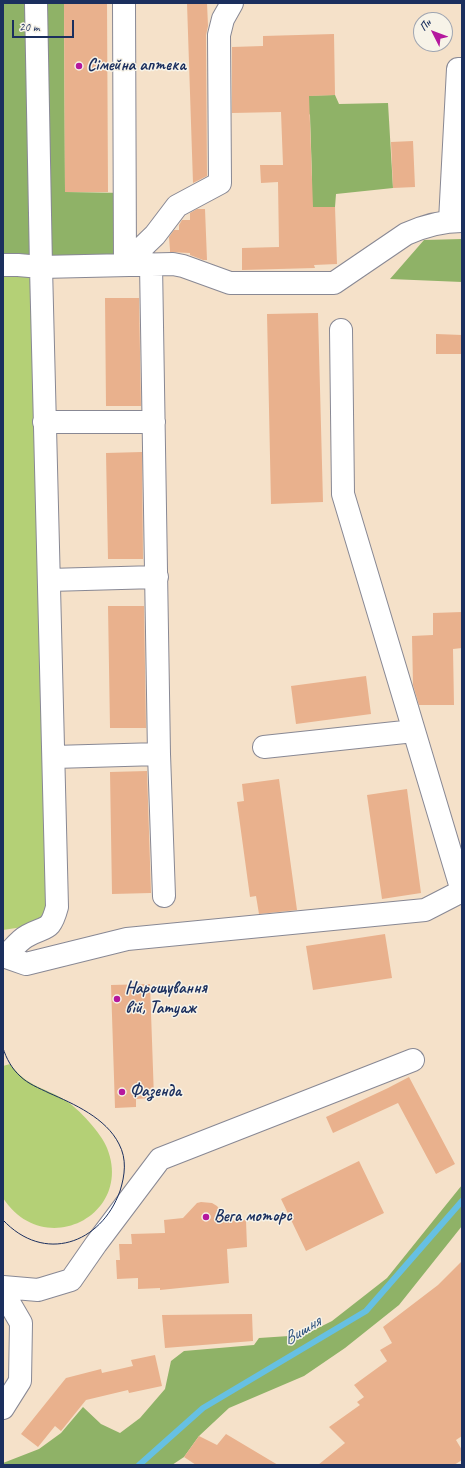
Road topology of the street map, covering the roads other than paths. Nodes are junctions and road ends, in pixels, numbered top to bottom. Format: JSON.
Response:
{"nodes":[{"id":1,"x":36,"y":3,"type":"edge"},
{"id":2,"x":124,"y":3,"type":"edge"},
{"id":3,"x":232,"y":3,"type":"edge"},
{"id":4,"x":462,"y":69,"type":"edge"},
{"id":5,"x":456,"y":221,"type":"edge"},
{"id":6,"x":125,"y":264,"type":"junction"},
{"id":7,"x":151,"y":264,"type":"junction"},
{"id":8,"x":3,"y":265,"type":"edge"},
{"id":9,"x":41,"y":267,"type":"junction"},
{"id":10,"x":340,"y":330,"type":"dead end"},
{"id":11,"x":44,"y":422,"type":"junction"},
{"id":12,"x":154,"y":422,"type":"junction"},
{"id":13,"x":157,"y":577,"type":"junction"},
{"id":14,"x":49,"y":580,"type":"junction"},
{"id":15,"x":414,"y":731,"type":"junction"},
{"id":16,"x":264,"y":747,"type":"dead end"},
{"id":17,"x":159,"y":754,"type":"junction"},
{"id":18,"x":54,"y":757,"type":"junction"},
{"id":19,"x":462,"y":891,"type":"edge"},
{"id":20,"x":164,"y":896,"type":"dead end"},
{"id":21,"x":4,"y":956,"type":"edge"},
{"id":22,"x":413,"y":1060,"type":"dead end"},
{"id":23,"x":3,"y":1287,"type":"edge"},
{"id":24,"x":3,"y":1292,"type":"edge"},
{"id":25,"x":3,"y":1408,"type":"edge"}],
"edges":[{"from":1,"to":9,"type":"lane"},
{"from":2,"to":6,"type":"lane"},
{"from":3,"to":6,"type":"lane"},
{"from":4,"to":5,"type":"lane"},
{"from":5,"to":7,"type":"lane"},
{"from":6,"to":7,"type":"lane"},
{"from":6,"to":9,"type":"lane"},
{"from":7,"to":12,"type":"lane"},
{"from":8,"to":9,"type":"lane"},
{"from":9,"to":11,"type":"lane"},
{"from":10,"to":15,"type":"lane"},
{"from":11,"to":12,"type":"lane"},
{"from":11,"to":14,"type":"lane"},
{"from":12,"to":13,"type":"lane"},
{"from":13,"to":14,"type":"lane"},
{"from":13,"to":17,"type":"lane"},
{"from":14,"to":18,"type":"lane"},
{"from":15,"to":16,"type":"lane"},
{"from":15,"to":19,"type":"lane"},
{"from":17,"to":18,"type":"lane"},
{"from":17,"to":20,"type":"lane"},
{"from":18,"to":21,"type":"lane"},
{"from":19,"to":21,"type":"lane"},
{"from":22,"to":23,"type":"lane"},
{"from":24,"to":25,"type":"lane"}]}
